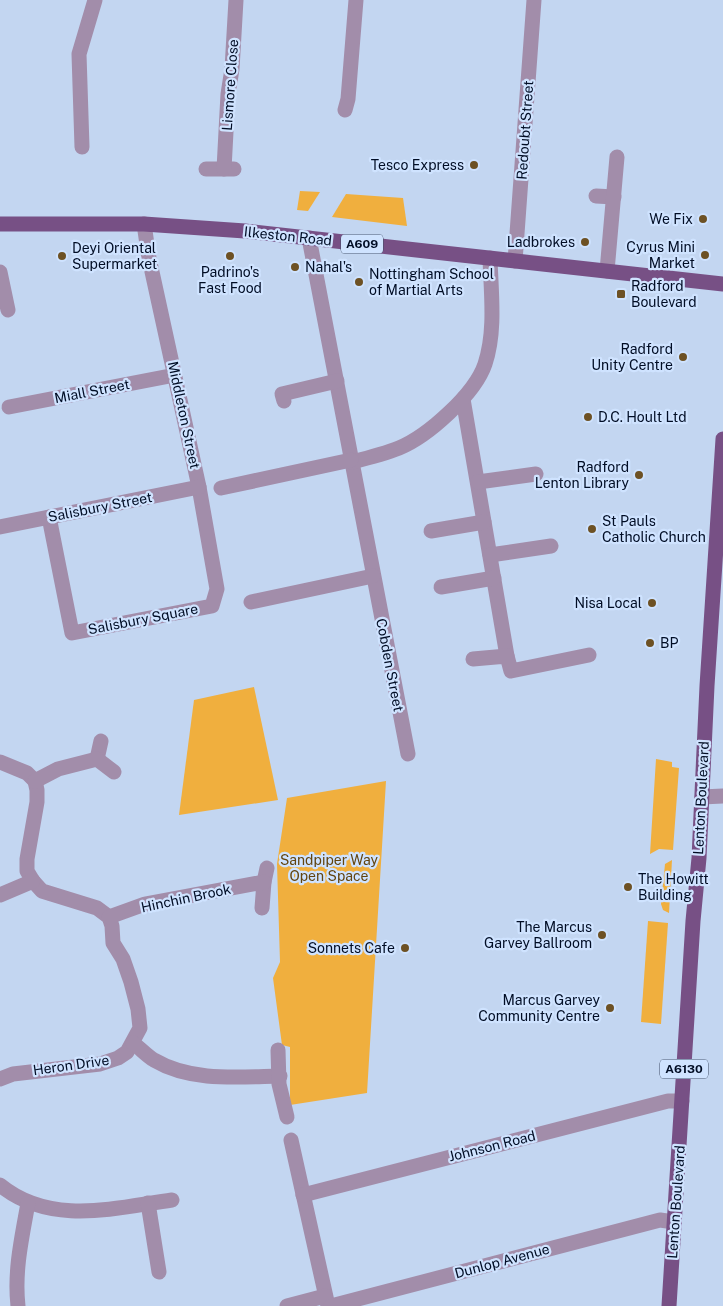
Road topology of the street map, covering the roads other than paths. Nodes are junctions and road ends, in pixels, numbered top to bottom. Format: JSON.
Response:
{"nodes":[{"id":1,"x":95,"y":0,"type":"edge"},
{"id":2,"x":236,"y":0,"type":"edge"},
{"id":3,"x":356,"y":0,"type":"edge"},
{"id":4,"x":534,"y":0,"type":"edge"},
{"id":5,"x":345,"y":110,"type":"dead end"},
{"id":6,"x":82,"y":147,"type":"dead end"},
{"id":7,"x":617,"y":157,"type":"dead end"},
{"id":8,"x":206,"y":169,"type":"dead end"},
{"id":9,"x":596,"y":196,"type":"dead end"},
{"id":10,"x":614,"y":197,"type":"junction"},
{"id":11,"x":0,"y":224,"type":"edge"},
{"id":12,"x":144,"y":224,"type":"junction"},
{"id":13,"x":309,"y":238,"type":"junction"},
{"id":14,"x":490,"y":258,"type":"junction"},
{"id":15,"x":514,"y":261,"type":"junction"},
{"id":16,"x":607,"y":271,"type":"junction"},
{"id":17,"x":0,"y":272,"type":"edge"},
{"id":18,"x":723,"y":284,"type":"edge"},
{"id":19,"x":8,"y":310,"type":"dead end"},
{"id":20,"x":175,"y":375,"type":"junction"},
{"id":21,"x":336,"y":381,"type":"junction"},
{"id":22,"x":283,"y":397,"type":"dead end"},
{"id":23,"x":463,"y":398,"type":"junction"},
{"id":24,"x":9,"y":407,"type":"dead end"},
{"id":25,"x":723,"y":439,"type":"edge"},
{"id":26,"x":352,"y":461,"type":"junction"},
{"id":27,"x":536,"y":474,"type":"dead end"},
{"id":28,"x":478,"y":482,"type":"junction"},
{"id":29,"x":199,"y":487,"type":"junction"},
{"id":30,"x":220,"y":488,"type":"dead end"},
{"id":31,"x":49,"y":518,"type":"junction"},
{"id":32,"x":484,"y":522,"type":"junction"},
{"id":33,"x":0,"y":527,"type":"edge"},
{"id":34,"x":431,"y":532,"type":"dead end"},
{"id":35,"x":551,"y":546,"type":"dead end"},
{"id":36,"x":490,"y":555,"type":"junction"},
{"id":37,"x":373,"y":576,"type":"junction"},
{"id":38,"x":494,"y":578,"type":"junction"},
{"id":39,"x":441,"y":586,"type":"dead end"},
{"id":40,"x":251,"y":602,"type":"dead end"},
{"id":41,"x":212,"y":606,"type":"joint"},
{"id":42,"x":589,"y":655,"type":"dead end"},
{"id":43,"x":507,"y":656,"type":"junction"},
{"id":44,"x":473,"y":659,"type":"dead end"},
{"id":45,"x":101,"y":741,"type":"dead end"},
{"id":46,"x":408,"y":754,"type":"dead end"},
{"id":47,"x":97,"y":759,"type":"junction"},
{"id":48,"x":0,"y":762,"type":"edge"},
{"id":49,"x":114,"y":772,"type":"dead end"},
{"id":50,"x":35,"y":781,"type":"junction"},
{"id":51,"x":723,"y":796,"type":"edge"},
{"id":52,"x":702,"y":797,"type":"junction"},
{"id":53,"x":33,"y":881,"type":"junction"},
{"id":54,"x":0,"y":895,"type":"edge"},
{"id":55,"x":262,"y":908,"type":"dead end"},
{"id":56,"x":109,"y":917,"type":"junction"},
{"id":57,"x":133,"y":1043,"type":"junction"},
{"id":58,"x":278,"y":1050,"type":"dead end"},
{"id":59,"x":280,"y":1076,"type":"junction"},
{"id":60,"x":0,"y":1079,"type":"edge"},
{"id":61,"x":682,"y":1102,"type":"junction"},
{"id":62,"x":287,"y":1118,"type":"dead end"},
{"id":63,"x":291,"y":1140,"type":"dead end"},
{"id":64,"x":0,"y":1185,"type":"edge"},
{"id":65,"x":303,"y":1195,"type":"junction"},
{"id":66,"x":172,"y":1200,"type":"dead end"},
{"id":67,"x":28,"y":1203,"type":"junction"},
{"id":68,"x":148,"y":1203,"type":"junction"},
{"id":69,"x":674,"y":1222,"type":"junction"},
{"id":70,"x":160,"y":1272,"type":"dead end"},
{"id":71,"x":328,"y":1303,"type":"edge"},
{"id":72,"x":18,"y":1306,"type":"edge"},
{"id":73,"x":287,"y":1306,"type":"edge"},
{"id":74,"x":669,"y":1306,"type":"edge"}],
"edges":[{"from":1,"to":6,"type":"street"},
{"from":2,"to":8,"type":"street","name":"Lismore Close"},
{"from":3,"to":5,"type":"street"},
{"from":4,"to":15,"type":"street","name":"Redoubt Street"},
{"from":7,"to":10,"type":"street"},
{"from":9,"to":10,"type":"street"},
{"from":10,"to":16,"type":"street"},
{"from":11,"to":12,"type":"main road","name":"Ilkeston Road","number":"A609"},
{"from":12,"to":13,"type":"main road","name":"Ilkeston Road","number":"A609"},
{"from":12,"to":20,"type":"street","name":"Middleton Street"},
{"from":13,"to":14,"type":"main road","name":"Ilkeston Road","number":"A609"},
{"from":13,"to":21,"type":"street","name":"Cobden Street"},
{"from":14,"to":15,"type":"main road","name":"Ilkeston Road","number":"A609"},
{"from":14,"to":23,"type":"street"},
{"from":15,"to":16,"type":"main road","name":"Ilkeston Road","number":"A609"},
{"from":16,"to":18,"type":"main road","name":"Ilkeston Road","number":"A609"},
{"from":17,"to":19,"type":"street"},
{"from":20,"to":24,"type":"street","name":"Miall Street"},
{"from":20,"to":29,"type":"street","name":"Middleton Street"},
{"from":21,"to":22,"type":"street"},
{"from":21,"to":26,"type":"street","name":"Cobden Street"},
{"from":23,"to":26,"type":"street"},
{"from":23,"to":28,"type":"street"},
{"from":25,"to":52,"type":"main road","name":"Lenton Boulevard","number":"A6130"},
{"from":26,"to":30,"type":"street"},
{"from":26,"to":37,"type":"street","name":"Cobden Street"},
{"from":27,"to":28,"type":"street"},
{"from":28,"to":32,"type":"street"},
{"from":29,"to":31,"type":"street","name":"Salisbury Street"},
{"from":29,"to":41,"type":"street","name":"Middleton Street"},
{"from":31,"to":33,"type":"street","name":"Salisbury Street"},
{"from":31,"to":41,"type":"street","name":"Salisbury Square"},
{"from":32,"to":34,"type":"street"},
{"from":32,"to":36,"type":"street"},
{"from":35,"to":36,"type":"street"},
{"from":36,"to":38,"type":"street"},
{"from":37,"to":40,"type":"street"},
{"from":37,"to":46,"type":"street","name":"Cobden Street"},
{"from":38,"to":39,"type":"street"},
{"from":38,"to":43,"type":"street"},
{"from":42,"to":43,"type":"street"},
{"from":43,"to":44,"type":"street"},
{"from":45,"to":47,"type":"street"},
{"from":47,"to":49,"type":"street"},
{"from":47,"to":50,"type":"street"},
{"from":48,"to":50,"type":"street"},
{"from":50,"to":53,"type":"street"},
{"from":51,"to":52,"type":"street"},
{"from":52,"to":61,"type":"main road","name":"Lenton Boulevard","number":"A6130"},
{"from":53,"to":54,"type":"street"},
{"from":53,"to":56,"type":"street"},
{"from":55,"to":56,"type":"street","name":"Hinchin Brook"},
{"from":56,"to":57,"type":"street"},
{"from":57,"to":59,"type":"street"},
{"from":57,"to":60,"type":"street","name":"Heron Drive"},
{"from":58,"to":59,"type":"street"},
{"from":59,"to":62,"type":"street"},
{"from":61,"to":65,"type":"street","name":"Johnson Road"},
{"from":61,"to":69,"type":"main road","name":"Lenton Boulevard","number":"A6130"},
{"from":63,"to":65,"type":"street"},
{"from":64,"to":67,"type":"street"},
{"from":65,"to":71,"type":"street"},
{"from":66,"to":68,"type":"street"},
{"from":67,"to":68,"type":"street"},
{"from":67,"to":72,"type":"street"},
{"from":68,"to":70,"type":"street"},
{"from":69,"to":71,"type":"street","name":"Dunlop Avenue"},
{"from":69,"to":74,"type":"main road","name":"Lenton Boulevard","number":"A6130"},
{"from":71,"to":73,"type":"street","name":"Dunlop Avenue"}]}
